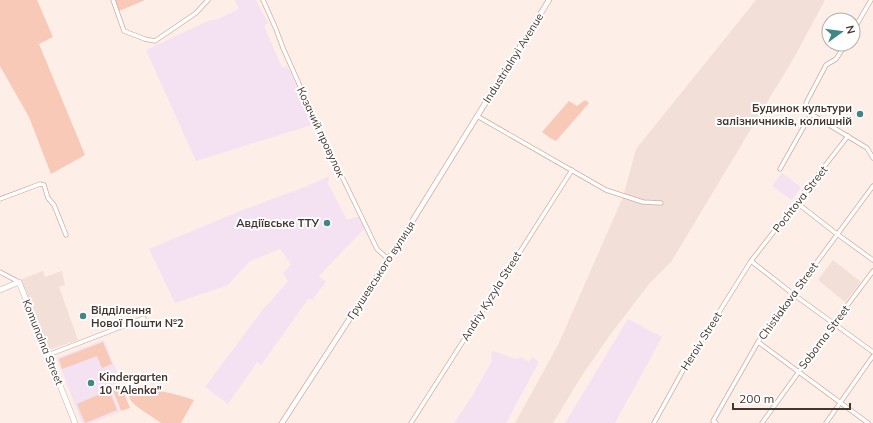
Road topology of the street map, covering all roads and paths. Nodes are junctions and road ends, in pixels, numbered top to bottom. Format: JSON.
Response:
{"nodes":[{"id":1,"x":113,"y":0,"type":"edge"},
{"id":2,"x":208,"y":0,"type":"edge"},
{"id":3,"x":263,"y":0,"type":"edge"},
{"id":4,"x":549,"y":0,"type":"edge"},
{"id":5,"x":871,"y":0,"type":"edge"},
{"id":6,"x":861,"y":18,"type":"edge"},
{"id":7,"x":841,"y":52,"type":"edge"},
{"id":8,"x":811,"y":114,"type":"junction"},
{"id":9,"x":477,"y":116,"type":"junction"},
{"id":10,"x":848,"y":136,"type":"junction"},
{"id":11,"x":873,"y":158,"type":"edge"},
{"id":12,"x":780,"y":169,"type":"dead end"},
{"id":13,"x":572,"y":170,"type":"junction"},
{"id":14,"x":873,"y":186,"type":"edge"},
{"id":15,"x":0,"y":200,"type":"edge"},
{"id":16,"x":662,"y":203,"type":"dead end"},
{"id":17,"x":797,"y":203,"type":"junction"},
{"id":18,"x":837,"y":234,"type":"junction"},
{"id":19,"x":66,"y":235,"type":"dead end"},
{"id":20,"x":388,"y":259,"type":"junction"},
{"id":21,"x":873,"y":260,"type":"edge"},
{"id":22,"x":751,"y":261,"type":"junction"},
{"id":23,"x":873,"y":271,"type":"edge"},
{"id":24,"x":0,"y":272,"type":"edge"},
{"id":25,"x":19,"y":282,"type":"junction"},
{"id":26,"x":0,"y":290,"type":"edge"},
{"id":27,"x":793,"y":294,"type":"junction"},
{"id":28,"x":144,"y":318,"type":"dead end"},
{"id":29,"x":834,"y":323,"type":"junction"},
{"id":30,"x":758,"y":342,"type":"junction"},
{"id":31,"x":873,"y":352,"type":"edge"},
{"id":32,"x":48,"y":355,"type":"junction"},
{"id":33,"x":873,"y":356,"type":"edge"},
{"id":34,"x":798,"y":372,"type":"junction"},
{"id":35,"x":841,"y":403,"type":"junction"},
{"id":36,"x":715,"y":422,"type":"edge"},
{"id":37,"x":75,"y":423,"type":"edge"},
{"id":38,"x":282,"y":423,"type":"edge"},
{"id":39,"x":411,"y":423,"type":"edge"},
{"id":40,"x":654,"y":423,"type":"edge"},
{"id":41,"x":762,"y":423,"type":"edge"},
{"id":42,"x":826,"y":423,"type":"edge"},
{"id":43,"x":868,"y":423,"type":"edge"}],
"edges":[{"from":1,"to":2,"type":"street"},
{"from":3,"to":20,"type":"street","name":"Козачий провулок"},
{"from":4,"to":9,"type":"street","name":"Industrialnyi Avenue"},
{"from":5,"to":6,"type":"street"},
{"from":7,"to":8,"type":"street"},
{"from":8,"to":10,"type":"street"},
{"from":8,"to":12,"type":"street"},
{"from":9,"to":13,"type":"street"},
{"from":9,"to":20,"type":"street","name":"Грушевського вулиця"},
{"from":10,"to":11,"type":"street"},
{"from":10,"to":17,"type":"street","name":"Pochtova Street"},
{"from":13,"to":16,"type":"street"},
{"from":13,"to":39,"type":"street","name":"Andriy Kyzyla Street"},
{"from":14,"to":18,"type":"street","name":"Chistiakova Street"},
{"from":15,"to":19,"type":"street"},
{"from":17,"to":18,"type":"street"},
{"from":17,"to":22,"type":"street","name":"Pochtova Street"},
{"from":18,"to":21,"type":"street"},
{"from":18,"to":27,"type":"street","name":"Chistiakova Street"},
{"from":20,"to":38,"type":"street","name":"Грушевського вулиця"},
{"from":22,"to":27,"type":"street"},
{"from":22,"to":40,"type":"street","name":"Heroiv Street"},
{"from":23,"to":29,"type":"street","name":"Soborna Street"},
{"from":24,"to":25,"type":"street"},
{"from":25,"to":26,"type":"main road"},
{"from":25,"to":32,"type":"main road","name":"Komunalna Street"},
{"from":27,"to":29,"type":"street"},
{"from":27,"to":30,"type":"street","name":"Chistiakova Street"},
{"from":28,"to":32,"type":"street"},
{"from":29,"to":31,"type":"street"},
{"from":29,"to":34,"type":"street","name":"Soborna Street"},
{"from":30,"to":34,"type":"street"},
{"from":30,"to":36,"type":"street","name":"Chistiakova Street"},
{"from":32,"to":37,"type":"main road","name":"Komunalna Street"},
{"from":33,"to":35,"type":"street"},
{"from":34,"to":35,"type":"street"},
{"from":34,"to":41,"type":"street","name":"Soborna Street"},
{"from":35,"to":42,"type":"street"},
{"from":35,"to":43,"type":"street"}]}
